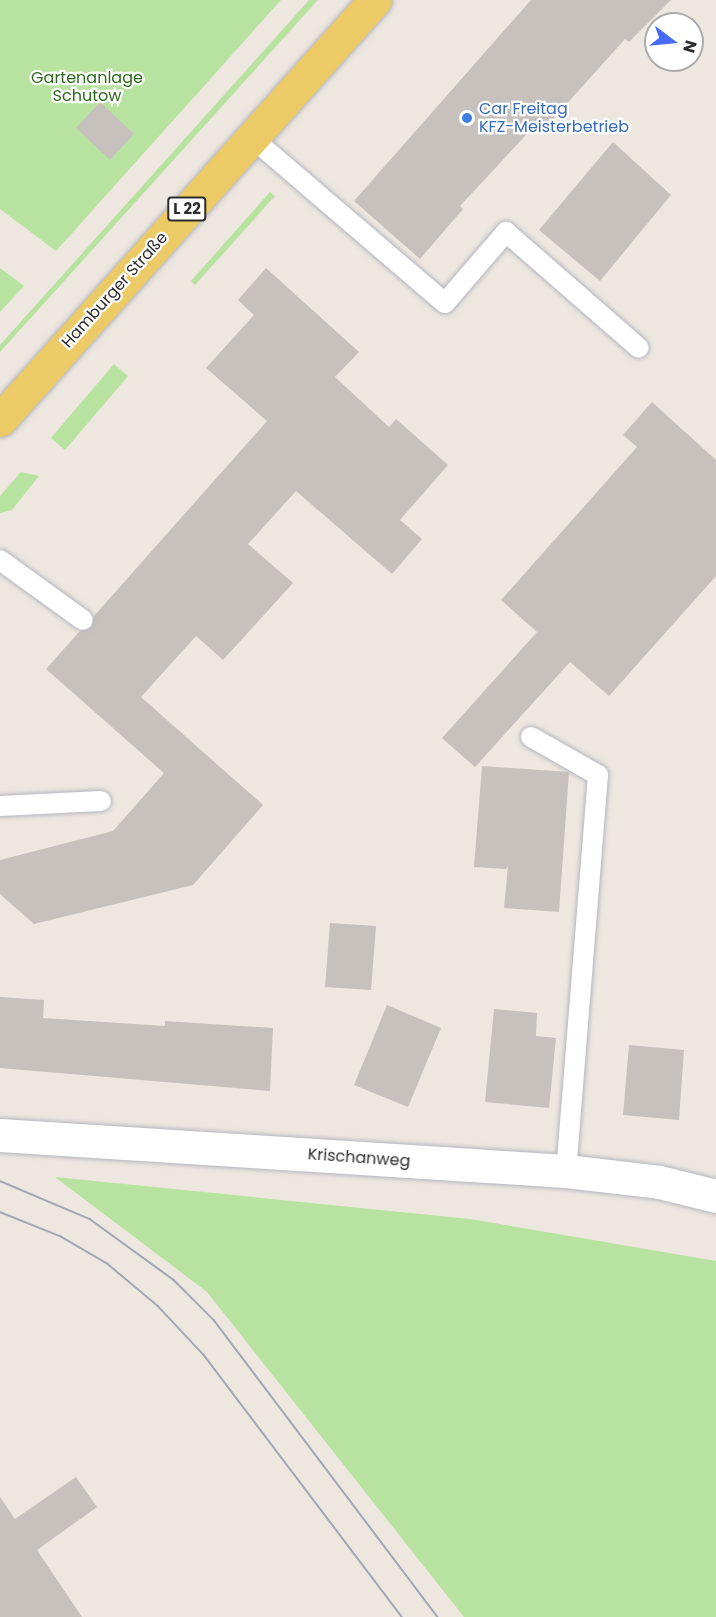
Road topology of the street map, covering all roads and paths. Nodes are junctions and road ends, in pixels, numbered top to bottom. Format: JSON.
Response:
{"nodes":[{"id":1,"x":375,"y":0,"type":"edge"},
{"id":2,"x":251,"y":137,"type":"junction"},
{"id":3,"x":639,"y":348,"type":"dead end"},
{"id":4,"x":0,"y":420,"type":"edge"},
{"id":5,"x":0,"y":560,"type":"edge"},
{"id":6,"x":83,"y":620,"type":"dead end"},
{"id":7,"x":531,"y":737,"type":"dead end"},
{"id":8,"x":101,"y":801,"type":"dead end"},
{"id":9,"x":0,"y":806,"type":"edge"},
{"id":10,"x":0,"y":1135,"type":"edge"},
{"id":11,"x":566,"y":1172,"type":"junction"},
{"id":12,"x":716,"y":1196,"type":"edge"}],
"edges":[{"from":1,"to":2,"type":"main road","name":"Hamburger Straße","number":"L 22"},
{"from":2,"to":3,"type":"lane"},
{"from":2,"to":4,"type":"main road","name":"Hamburger Straße","number":"L 22"},
{"from":5,"to":6,"type":"lane"},
{"from":7,"to":11,"type":"lane"},
{"from":8,"to":9,"type":"lane"},
{"from":10,"to":11,"type":"street","name":"Krischanweg"},
{"from":11,"to":12,"type":"street","name":"Krischanweg"}]}
